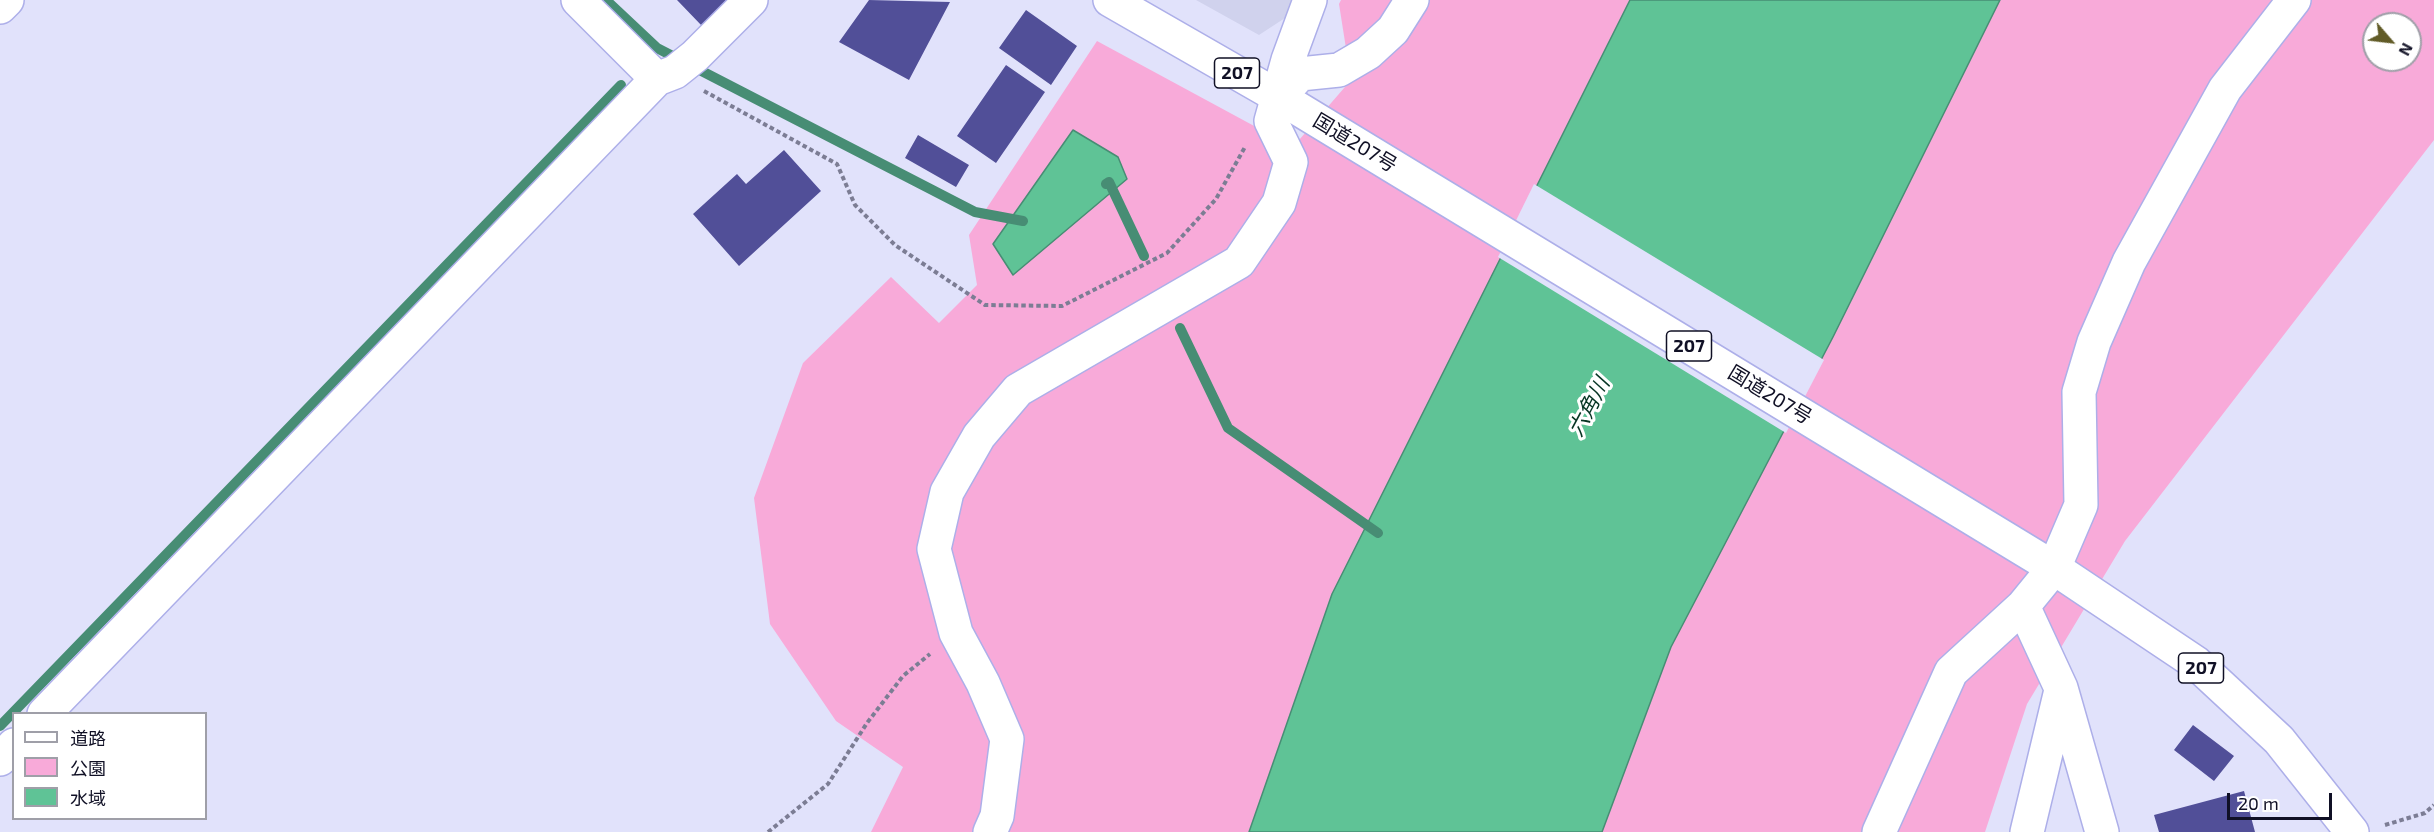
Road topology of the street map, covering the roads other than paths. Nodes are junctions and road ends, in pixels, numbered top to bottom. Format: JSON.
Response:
{"nodes":[{"id":1,"x":7,"y":0,"type":"edge"},
{"id":2,"x":578,"y":0,"type":"edge"},
{"id":3,"x":751,"y":0,"type":"edge"},
{"id":4,"x":1110,"y":0,"type":"edge"},
{"id":5,"x":1310,"y":0,"type":"edge"},
{"id":6,"x":1412,"y":0,"type":"edge"},
{"id":7,"x":2294,"y":0,"type":"edge"},
{"id":8,"x":0,"y":8,"type":"edge"},
{"id":9,"x":676,"y":69,"type":"junction"},
{"id":10,"x":1275,"y":109,"type":"junction"},
{"id":11,"x":2054,"y":568,"type":"junction"},
{"id":12,"x":2023,"y":606,"type":"junction"},
{"id":13,"x":2061,"y":688,"type":"junction"},
{"id":14,"x":46,"y":712,"type":"edge"},
{"id":15,"x":12,"y":747,"type":"edge"},
{"id":16,"x":0,"y":759,"type":"edge"},
{"id":17,"x":2367,"y":829,"type":"edge"},
{"id":18,"x":990,"y":832,"type":"edge"},
{"id":19,"x":1880,"y":832,"type":"edge"},
{"id":20,"x":2027,"y":832,"type":"edge"},
{"id":21,"x":2102,"y":832,"type":"edge"}],
"edges":[{"from":1,"to":8,"type":"main road"},
{"from":2,"to":9,"type":"main road"},
{"from":3,"to":9,"type":"main road"},
{"from":4,"to":10,"type":"main road","name":"国道207号","number":"207"},
{"from":5,"to":10,"type":"main road"},
{"from":6,"to":10,"type":"main road"},
{"from":7,"to":11,"type":"main road"},
{"from":9,"to":14,"type":"main road"},
{"from":10,"to":11,"type":"main road","name":"国道207号","number":"207"},
{"from":10,"to":18,"type":"main road"},
{"from":11,"to":12,"type":"main road"},
{"from":11,"to":17,"type":"main road","name":"国道207号","number":"207"},
{"from":12,"to":13,"type":"main road"},
{"from":12,"to":19,"type":"main road"},
{"from":13,"to":20,"type":"main road"},
{"from":13,"to":21,"type":"main road"},
{"from":15,"to":16,"type":"main road"}]}
